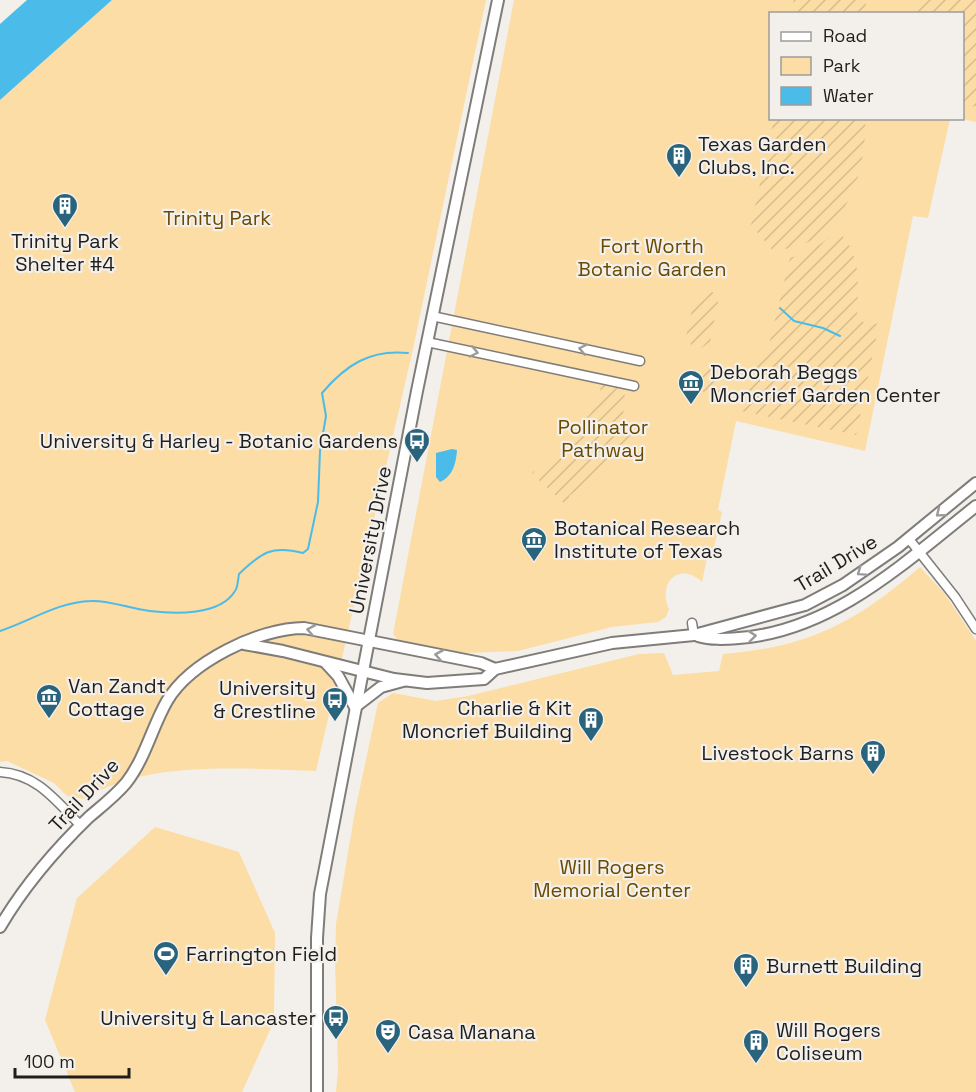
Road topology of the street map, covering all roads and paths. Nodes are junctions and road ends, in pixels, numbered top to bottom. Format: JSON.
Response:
{"nodes":[{"id":1,"x":498,"y":0,"type":"edge"},
{"id":2,"x":432,"y":316,"type":"junction"},
{"id":3,"x":427,"y":342,"type":"junction"},
{"id":4,"x":640,"y":361,"type":"dead end"},
{"id":5,"x":634,"y":386,"type":"dead end"},
{"id":6,"x":976,"y":483,"type":"edge"},
{"id":7,"x":976,"y":506,"type":"edge"},
{"id":8,"x":909,"y":538,"type":"junction"},
{"id":9,"x":919,"y":551,"type":"junction"},
{"id":10,"x":692,"y":623,"type":"dead end"},
{"id":11,"x":976,"y":629,"type":"edge"},
{"id":12,"x":694,"y":635,"type":"junction"},
{"id":13,"x":368,"y":643,"type":"junction"},
{"id":14,"x":243,"y":644,"type":"junction"},
{"id":15,"x":326,"y":663,"type":"junction"},
{"id":16,"x":495,"y":669,"type":"junction"},
{"id":17,"x":362,"y":671,"type":"junction"},
{"id":18,"x":403,"y":681,"type":"junction"},
{"id":19,"x":355,"y":707,"type":"junction"},
{"id":20,"x":0,"y":772,"type":"edge"},
{"id":21,"x":81,"y":826,"type":"junction"},
{"id":22,"x":0,"y":927,"type":"edge"},
{"id":23,"x":317,"y":1092,"type":"edge"}],
"edges":[{"from":1,"to":2,"type":"street","name":"University Drive"},
{"from":2,"to":3,"type":"street","name":"University Drive"},
{"from":4,"to":2,"type":"street","one_way":true},
{"from":3,"to":5,"type":"street","one_way":true},
{"from":3,"to":13,"type":"street","name":"University Drive"},
{"from":6,"to":8,"type":"street","name":"Trail Drive","one_way":true},
{"from":7,"to":9,"type":"street","name":"Trail Drive"},
{"from":8,"to":9,"type":"street"},
{"from":8,"to":12,"type":"street","name":"Trail Drive","one_way":true},
{"from":9,"to":11,"type":"street"},
{"from":12,"to":9,"type":"street","name":"Trail Drive","one_way":true},
{"from":10,"to":12,"type":"street"},
{"from":12,"to":16,"type":"street","name":"Trail Drive"},
{"from":13,"to":14,"type":"street","name":"Trail Drive","one_way":true},
{"from":16,"to":13,"type":"street","name":"Trail Drive","one_way":true},
{"from":13,"to":17,"type":"street","name":"University Drive"},
{"from":14,"to":15,"type":"street","name":"Trail Drive"},
{"from":14,"to":21,"type":"street","name":"Trail Drive"},
{"from":15,"to":17,"type":"street","name":"Trail Drive"},
{"from":15,"to":19,"type":"street"},
{"from":16,"to":18,"type":"street","name":"Trail Drive"},
{"from":17,"to":18,"type":"street","name":"Trail Drive"},
{"from":17,"to":19,"type":"street","name":"University Drive"},
{"from":18,"to":19,"type":"street"},
{"from":19,"to":23,"type":"street","name":"University Drive"},
{"from":20,"to":21,"type":"street"},
{"from":21,"to":22,"type":"street","name":"Trail Drive"}]}
